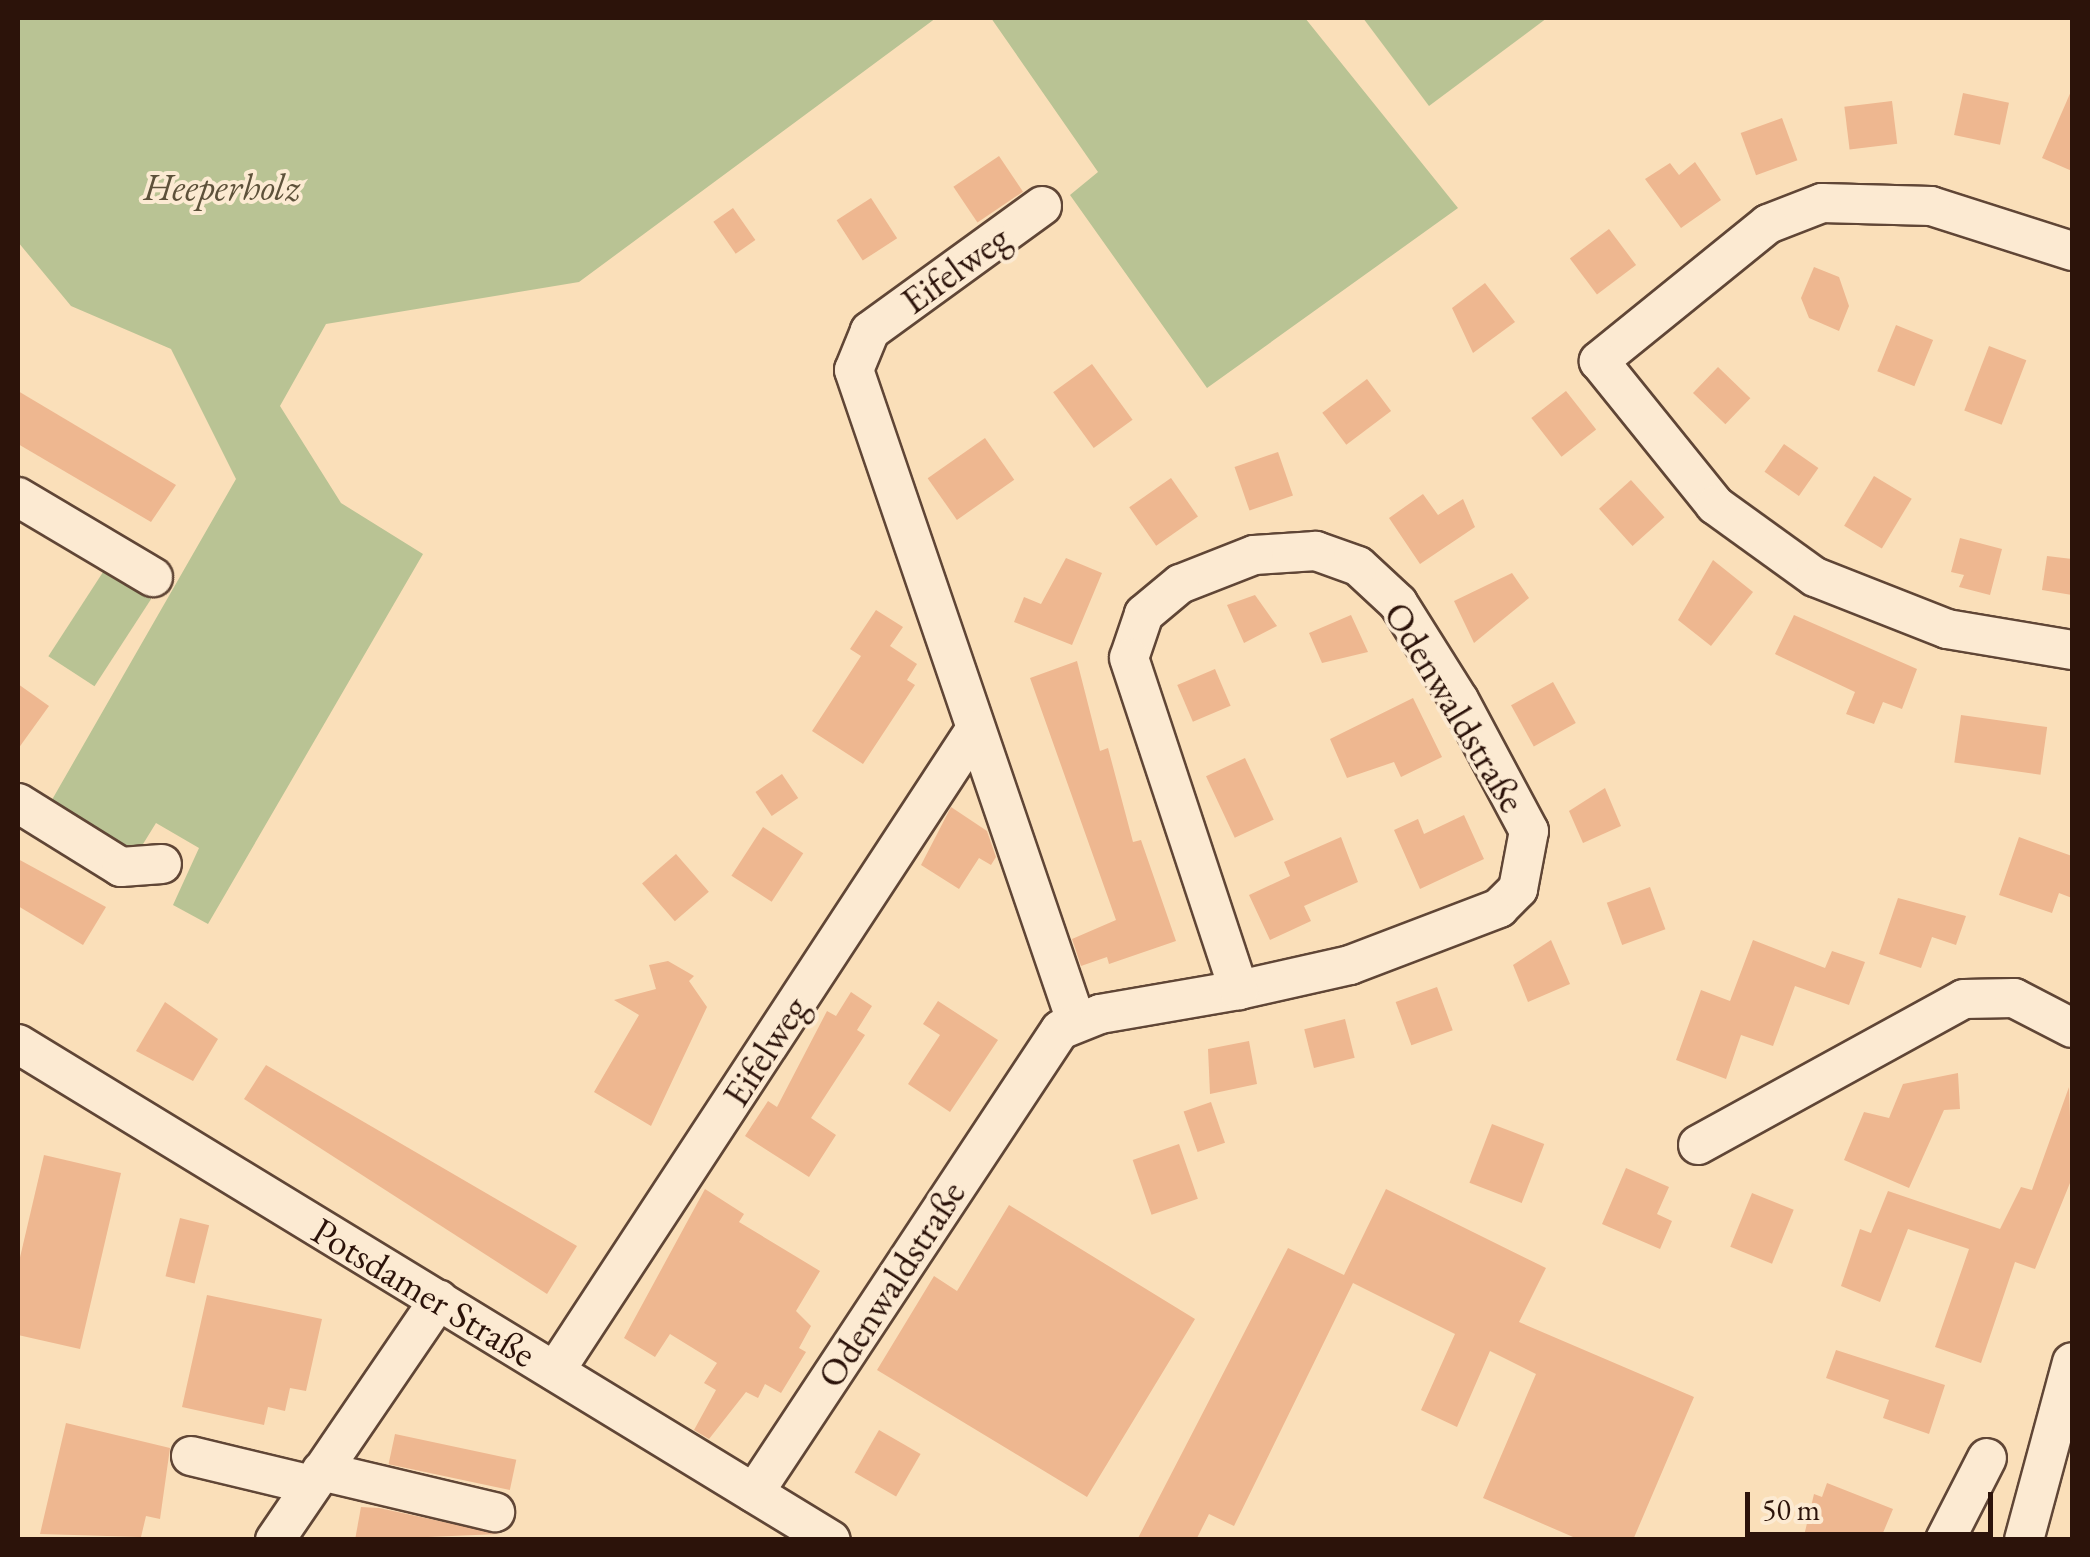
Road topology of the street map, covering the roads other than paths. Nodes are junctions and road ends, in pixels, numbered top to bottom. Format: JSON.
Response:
{"nodes":[{"id":1,"x":1042,"y":206,"type":"dead end"},
{"id":2,"x":2072,"y":252,"type":"edge"},
{"id":3,"x":18,"y":497,"type":"edge"},
{"id":4,"x":153,"y":576,"type":"dead end"},
{"id":5,"x":2072,"y":650,"type":"edge"},
{"id":6,"x":974,"y":730,"type":"junction"},
{"id":7,"x":18,"y":803,"type":"edge"},
{"id":8,"x":162,"y":864,"type":"dead end"},
{"id":9,"x":1239,"y":990,"type":"junction"},
{"id":10,"x":1076,"y":1021,"type":"junction"},
{"id":11,"x":2072,"y":1028,"type":"edge"},
{"id":12,"x":18,"y":1044,"type":"edge"},
{"id":13,"x":1698,"y":1145,"type":"dead end"},
{"id":14,"x":439,"y":1300,"type":"junction"},
{"id":15,"x":2072,"y":1362,"type":"edge"},
{"id":16,"x":555,"y":1371,"type":"junction"},
{"id":17,"x":191,"y":1456,"type":"dead end"},
{"id":18,"x":1987,"y":1458,"type":"dead end"},
{"id":19,"x":316,"y":1478,"type":"junction"},
{"id":20,"x":754,"y":1493,"type":"junction"},
{"id":21,"x":495,"y":1512,"type":"dead end"},
{"id":22,"x":276,"y":1539,"type":"edge"},
{"id":23,"x":831,"y":1540,"type":"edge"},
{"id":24,"x":1945,"y":1540,"type":"edge"},
{"id":25,"x":2024,"y":1540,"type":"edge"}],
"edges":[{"from":1,"to":6,"type":"street","name":"Eifelweg"},
{"from":2,"to":5,"type":"street"},
{"from":3,"to":4,"type":"street"},
{"from":6,"to":10,"type":"street","name":"Eifelweg"},
{"from":6,"to":16,"type":"street","name":"Eifelweg"},
{"from":7,"to":8,"type":"street"},
{"from":9,"to":9,"type":"street","name":"Odenwaldstraße"},
{"from":9,"to":10,"type":"street","name":"Odenwaldstraße"},
{"from":10,"to":20,"type":"street","name":"Odenwaldstraße"},
{"from":11,"to":13,"type":"street"},
{"from":12,"to":14,"type":"street","name":"Potsdamer Straße"},
{"from":14,"to":16,"type":"street","name":"Potsdamer Straße"},
{"from":14,"to":19,"type":"street"},
{"from":15,"to":25,"type":"street"},
{"from":16,"to":20,"type":"street","name":"Potsdamer Straße"},
{"from":17,"to":19,"type":"street"},
{"from":18,"to":24,"type":"street"},
{"from":19,"to":21,"type":"street"},
{"from":19,"to":22,"type":"street"},
{"from":20,"to":23,"type":"street","name":"Potsdamer Straße"}]}
